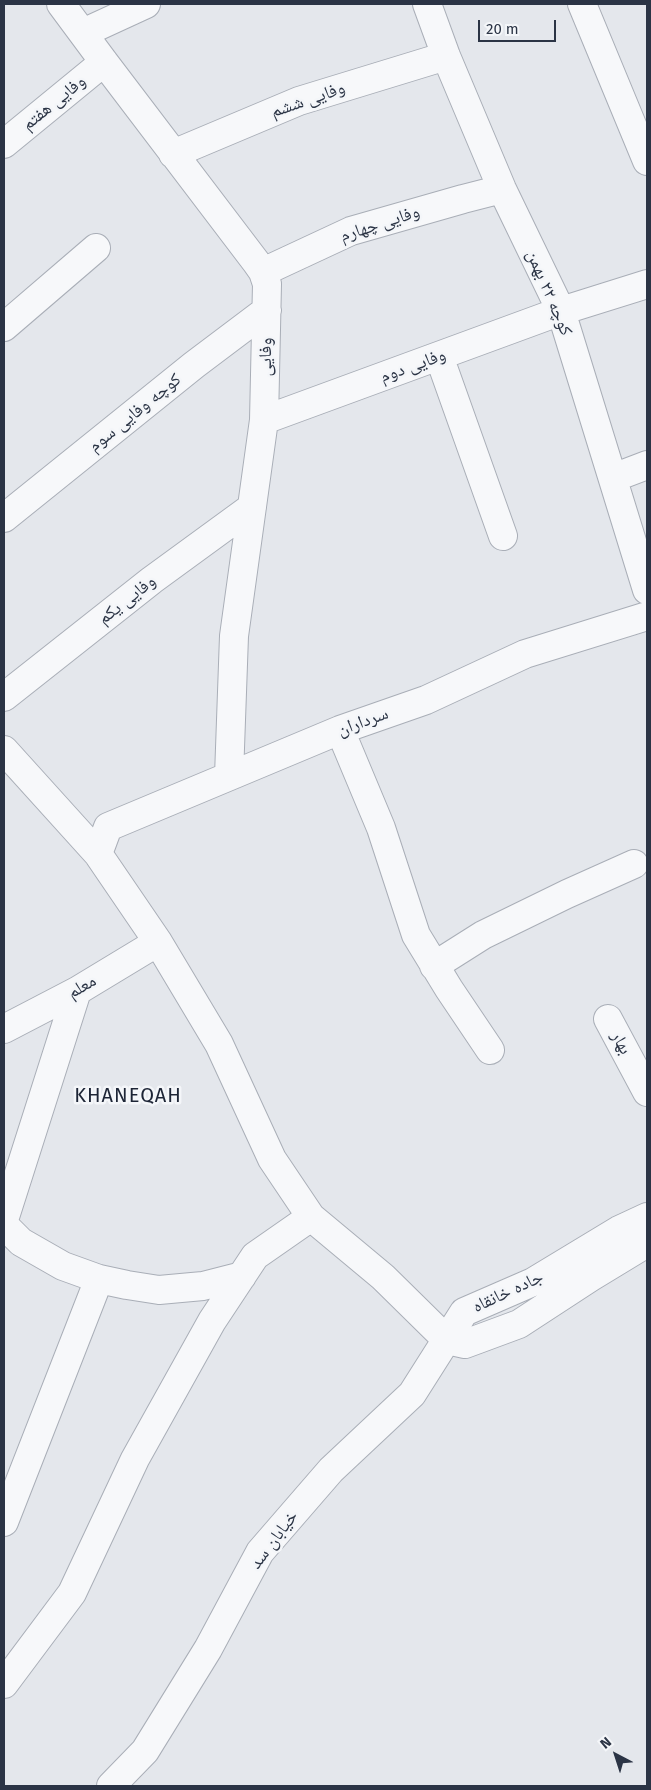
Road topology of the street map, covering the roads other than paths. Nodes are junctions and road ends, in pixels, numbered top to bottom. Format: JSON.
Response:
{"nodes":[{"id":1,"x":61,"y":4,"type":"edge"},
{"id":2,"x":146,"y":4,"type":"edge"},
{"id":3,"x":427,"y":4,"type":"edge"},
{"id":4,"x":582,"y":4,"type":"edge"},
{"id":5,"x":82,"y":33,"type":"junction"},
{"id":6,"x":446,"y":56,"type":"junction"},
{"id":7,"x":104,"y":62,"type":"junction"},
{"id":8,"x":4,"y":144,"type":"edge"},
{"id":9,"x":174,"y":154,"type":"junction"},
{"id":10,"x":647,"y":162,"type":"edge"},
{"id":11,"x":502,"y":189,"type":"junction"},
{"id":12,"x":96,"y":248,"type":"dead end"},
{"id":13,"x":263,"y":272,"type":"junction"},
{"id":14,"x":647,"y":284,"type":"edge"},
{"id":15,"x":267,"y":310,"type":"junction"},
{"id":16,"x":561,"y":312,"type":"junction"},
{"id":17,"x":4,"y":327,"type":"edge"},
{"id":18,"x":439,"y":356,"type":"junction"},
{"id":19,"x":264,"y":420,"type":"junction"},
{"id":20,"x":647,"y":465,"type":"edge"},
{"id":21,"x":613,"y":478,"type":"junction"},
{"id":22,"x":252,"y":507,"type":"junction"},
{"id":23,"x":4,"y":518,"type":"edge"},
{"id":24,"x":503,"y":536,"type":"dead end"},
{"id":25,"x":647,"y":590,"type":"edge"},
{"id":26,"x":647,"y":616,"type":"edge"},
{"id":27,"x":4,"y":697,"type":"edge"},
{"id":28,"x":340,"y":730,"type":"junction"},
{"id":29,"x":4,"y":750,"type":"edge"},
{"id":30,"x":229,"y":776,"type":"junction"},
{"id":31,"x":98,"y":854,"type":"junction"},
{"id":32,"x":634,"y":864,"type":"dead end"},
{"id":33,"x":158,"y":942,"type":"junction"},
{"id":34,"x":434,"y":966,"type":"junction"},
{"id":35,"x":77,"y":991,"type":"junction"},
{"id":36,"x":608,"y":1019,"type":"dead end"},
{"id":37,"x":4,"y":1029,"type":"edge"},
{"id":38,"x":490,"y":1050,"type":"dead end"},
{"id":39,"x":647,"y":1092,"type":"edge"},
{"id":40,"x":311,"y":1217,"type":"junction"},
{"id":41,"x":647,"y":1217,"type":"edge"},
{"id":42,"x":4,"y":1220,"type":"edge"},
{"id":43,"x":4,"y":1225,"type":"edge"},
{"id":44,"x":647,"y":1243,"type":"edge"},
{"id":45,"x":242,"y":1276,"type":"junction"},
{"id":46,"x":99,"y":1279,"type":"junction"},
{"id":47,"x":447,"y":1340,"type":"junction"},
{"id":48,"x":4,"y":1522,"type":"edge"},
{"id":49,"x":4,"y":1684,"type":"edge"},
{"id":50,"x":111,"y":1786,"type":"edge"}],
"edges":[{"from":1,"to":5,"type":"street","name":"وفایی"},
{"from":2,"to":5,"type":"street"},
{"from":3,"to":6,"type":"street","name":"کوچه ۲۲ بهمن"},
{"from":4,"to":10,"type":"street"},
{"from":5,"to":7,"type":"street","name":"وفایی"},
{"from":6,"to":9,"type":"street","name":"وفایی ششم"},
{"from":6,"to":11,"type":"street","name":"کوچه ۲۲ بهمن"},
{"from":7,"to":8,"type":"street","name":"وفایی هفتم"},
{"from":7,"to":9,"type":"street","name":"وفایی"},
{"from":9,"to":13,"type":"street","name":"وفایی"},
{"from":11,"to":13,"type":"street","name":"وفایی چهارم"},
{"from":11,"to":16,"type":"street","name":"کوچه ۲۲ بهمن"},
{"from":12,"to":17,"type":"street"},
{"from":13,"to":15,"type":"street","name":"وفایی"},
{"from":14,"to":16,"type":"street","name":"وفایی دوم"},
{"from":15,"to":19,"type":"street","name":"وفایی"},
{"from":15,"to":23,"type":"street","name":"کوچه وفایی سوم"},
{"from":16,"to":18,"type":"street","name":"وفایی دوم"},
{"from":16,"to":21,"type":"street","name":"کوچه ۲۲ بهمن"},
{"from":18,"to":19,"type":"street","name":"وفایی دوم"},
{"from":18,"to":24,"type":"street"},
{"from":19,"to":22,"type":"street","name":"وفایی"},
{"from":20,"to":21,"type":"street"},
{"from":21,"to":25,"type":"street","name":"کوچه ۲۲ بهمن"},
{"from":22,"to":27,"type":"street","name":"وفایی یکم"},
{"from":22,"to":30,"type":"street","name":"وفایی"},
{"from":26,"to":28,"type":"street","name":"سرداران"},
{"from":28,"to":30,"type":"street","name":"سرداران"},
{"from":28,"to":34,"type":"street"},
{"from":29,"to":31,"type":"street"},
{"from":30,"to":31,"type":"street","name":"سرداران"},
{"from":31,"to":33,"type":"street"},
{"from":32,"to":34,"type":"street"},
{"from":33,"to":35,"type":"street","name":"معلم"},
{"from":33,"to":40,"type":"street"},
{"from":34,"to":38,"type":"street"},
{"from":35,"to":37,"type":"street","name":"معلم"},
{"from":35,"to":42,"type":"street"},
{"from":36,"to":39,"type":"street","name":"بهار"},
{"from":40,"to":45,"type":"street"},
{"from":40,"to":47,"type":"street"},
{"from":41,"to":47,"type":"street","name":"جاده خانقاه"},
{"from":43,"to":46,"type":"street"},
{"from":44,"to":47,"type":"street","name":"جاده خانقاه"},
{"from":45,"to":46,"type":"street"},
{"from":45,"to":49,"type":"street"},
{"from":46,"to":48,"type":"street"},
{"from":47,"to":50,"type":"street","name":"خیابان سد"}]}
